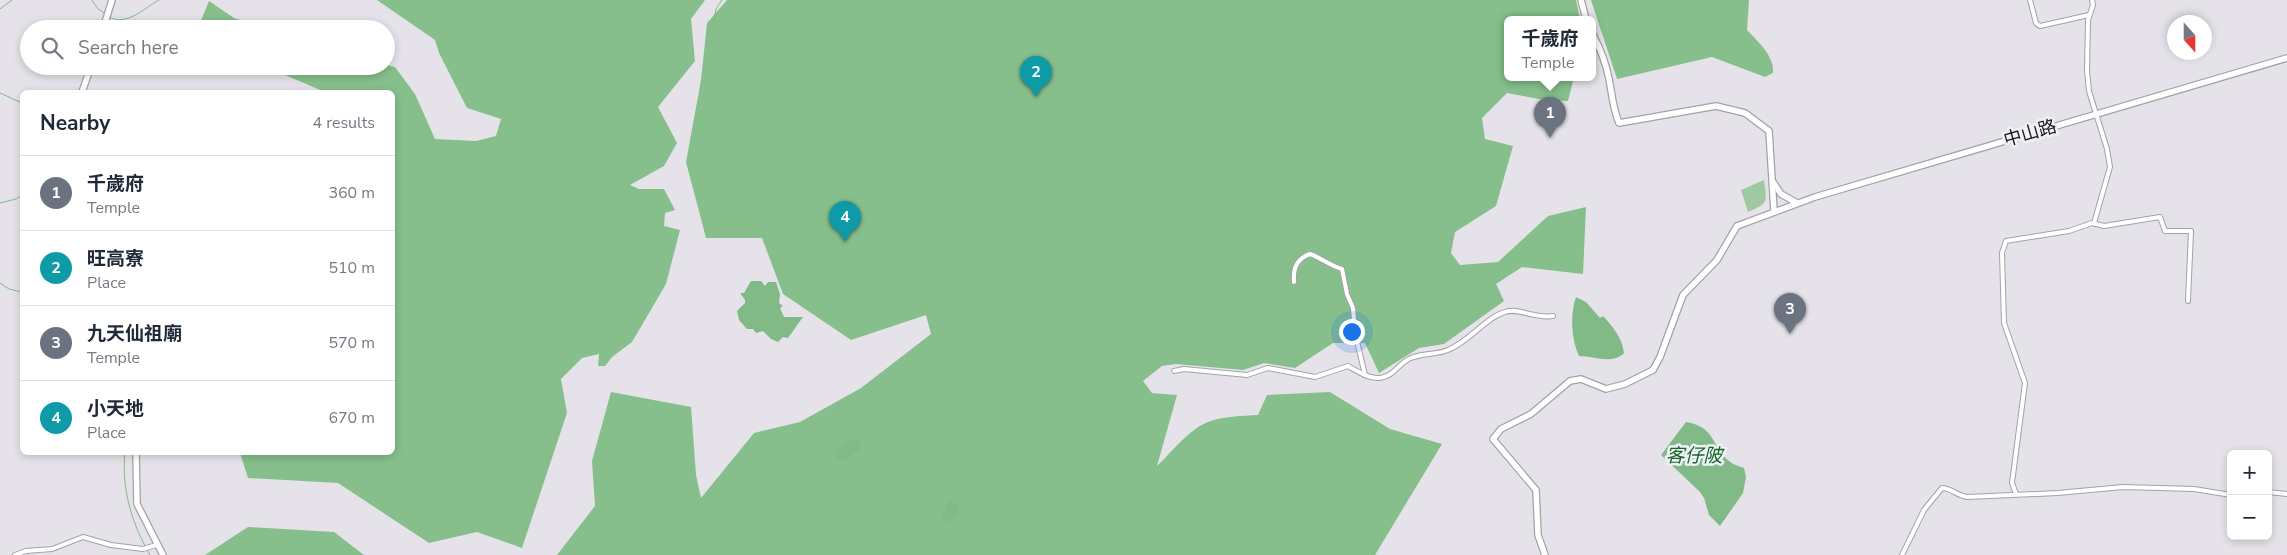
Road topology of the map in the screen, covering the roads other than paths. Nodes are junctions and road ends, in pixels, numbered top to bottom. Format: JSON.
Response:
{"nodes":[{"id":1,"x":112,"y":0,"type":"edge"},
{"id":2,"x":1581,"y":0,"type":"edge"},
{"id":3,"x":2030,"y":0,"type":"edge"},
{"id":4,"x":2092,"y":0,"type":"edge"},
{"id":5,"x":2089,"y":15,"type":"junction"},
{"id":6,"x":1585,"y":16,"type":"edge"},
{"id":7,"x":105,"y":20,"type":"edge"},
{"id":8,"x":1596,"y":40,"type":"edge"},
{"id":9,"x":2287,"y":58,"type":"edge"},
{"id":10,"x":88,"y":75,"type":"edge"},
{"id":11,"x":83,"y":90,"type":"edge"},
{"id":12,"x":2096,"y":114,"type":"junction"},
{"id":13,"x":1772,"y":180,"type":"junction"},
{"id":14,"x":1797,"y":203,"type":"junction"},
{"id":15,"x":1774,"y":211,"type":"junction"},
{"id":16,"x":2094,"y":223,"type":"junction"},
{"id":17,"x":1294,"y":282,"type":"dead end"},
{"id":18,"x":2188,"y":301,"type":"dead end"},
{"id":19,"x":1553,"y":316,"type":"dead end"},
{"id":20,"x":1174,"y":372,"type":"dead end"},
{"id":21,"x":1365,"y":376,"type":"junction"},
{"id":22,"x":136,"y":455,"type":"edge"},
{"id":23,"x":2272,"y":492,"type":"edge"},
{"id":24,"x":2016,"y":494,"type":"junction"},
{"id":25,"x":2227,"y":494,"type":"edge"},
{"id":26,"x":2287,"y":494,"type":"edge"},
{"id":27,"x":156,"y":545,"type":"junction"},
{"id":28,"x":15,"y":555,"type":"edge"},
{"id":29,"x":163,"y":555,"type":"edge"},
{"id":30,"x":1545,"y":555,"type":"edge"},
{"id":31,"x":1902,"y":555,"type":"edge"}],
"edges":[{"from":1,"to":7,"type":"main road"},
{"from":2,"to":6,"type":"main road"},
{"from":3,"to":5,"type":"street"},
{"from":4,"to":5,"type":"street"},
{"from":5,"to":12,"type":"street"},
{"from":8,"to":13,"type":"main road"},
{"from":9,"to":12,"type":"main road","name":"中山路"},
{"from":10,"to":11,"type":"main road"},
{"from":12,"to":14,"type":"main road","name":"中山路"},
{"from":12,"to":16,"type":"street"},
{"from":13,"to":14,"type":"main road"},
{"from":13,"to":15,"type":"main road"},
{"from":14,"to":15,"type":"main road","name":"中山路"},
{"from":15,"to":30,"type":"main road","name":"中山路"},
{"from":16,"to":18,"type":"street"},
{"from":16,"to":24,"type":"street"},
{"from":17,"to":21,"type":"street"},
{"from":19,"to":21,"type":"street"},
{"from":20,"to":21,"type":"street"},
{"from":22,"to":27,"type":"main road"},
{"from":23,"to":26,"type":"street"},
{"from":24,"to":25,"type":"street"},
{"from":24,"to":31,"type":"street"},
{"from":27,"to":28,"type":"street"},
{"from":27,"to":29,"type":"main road"}]}
